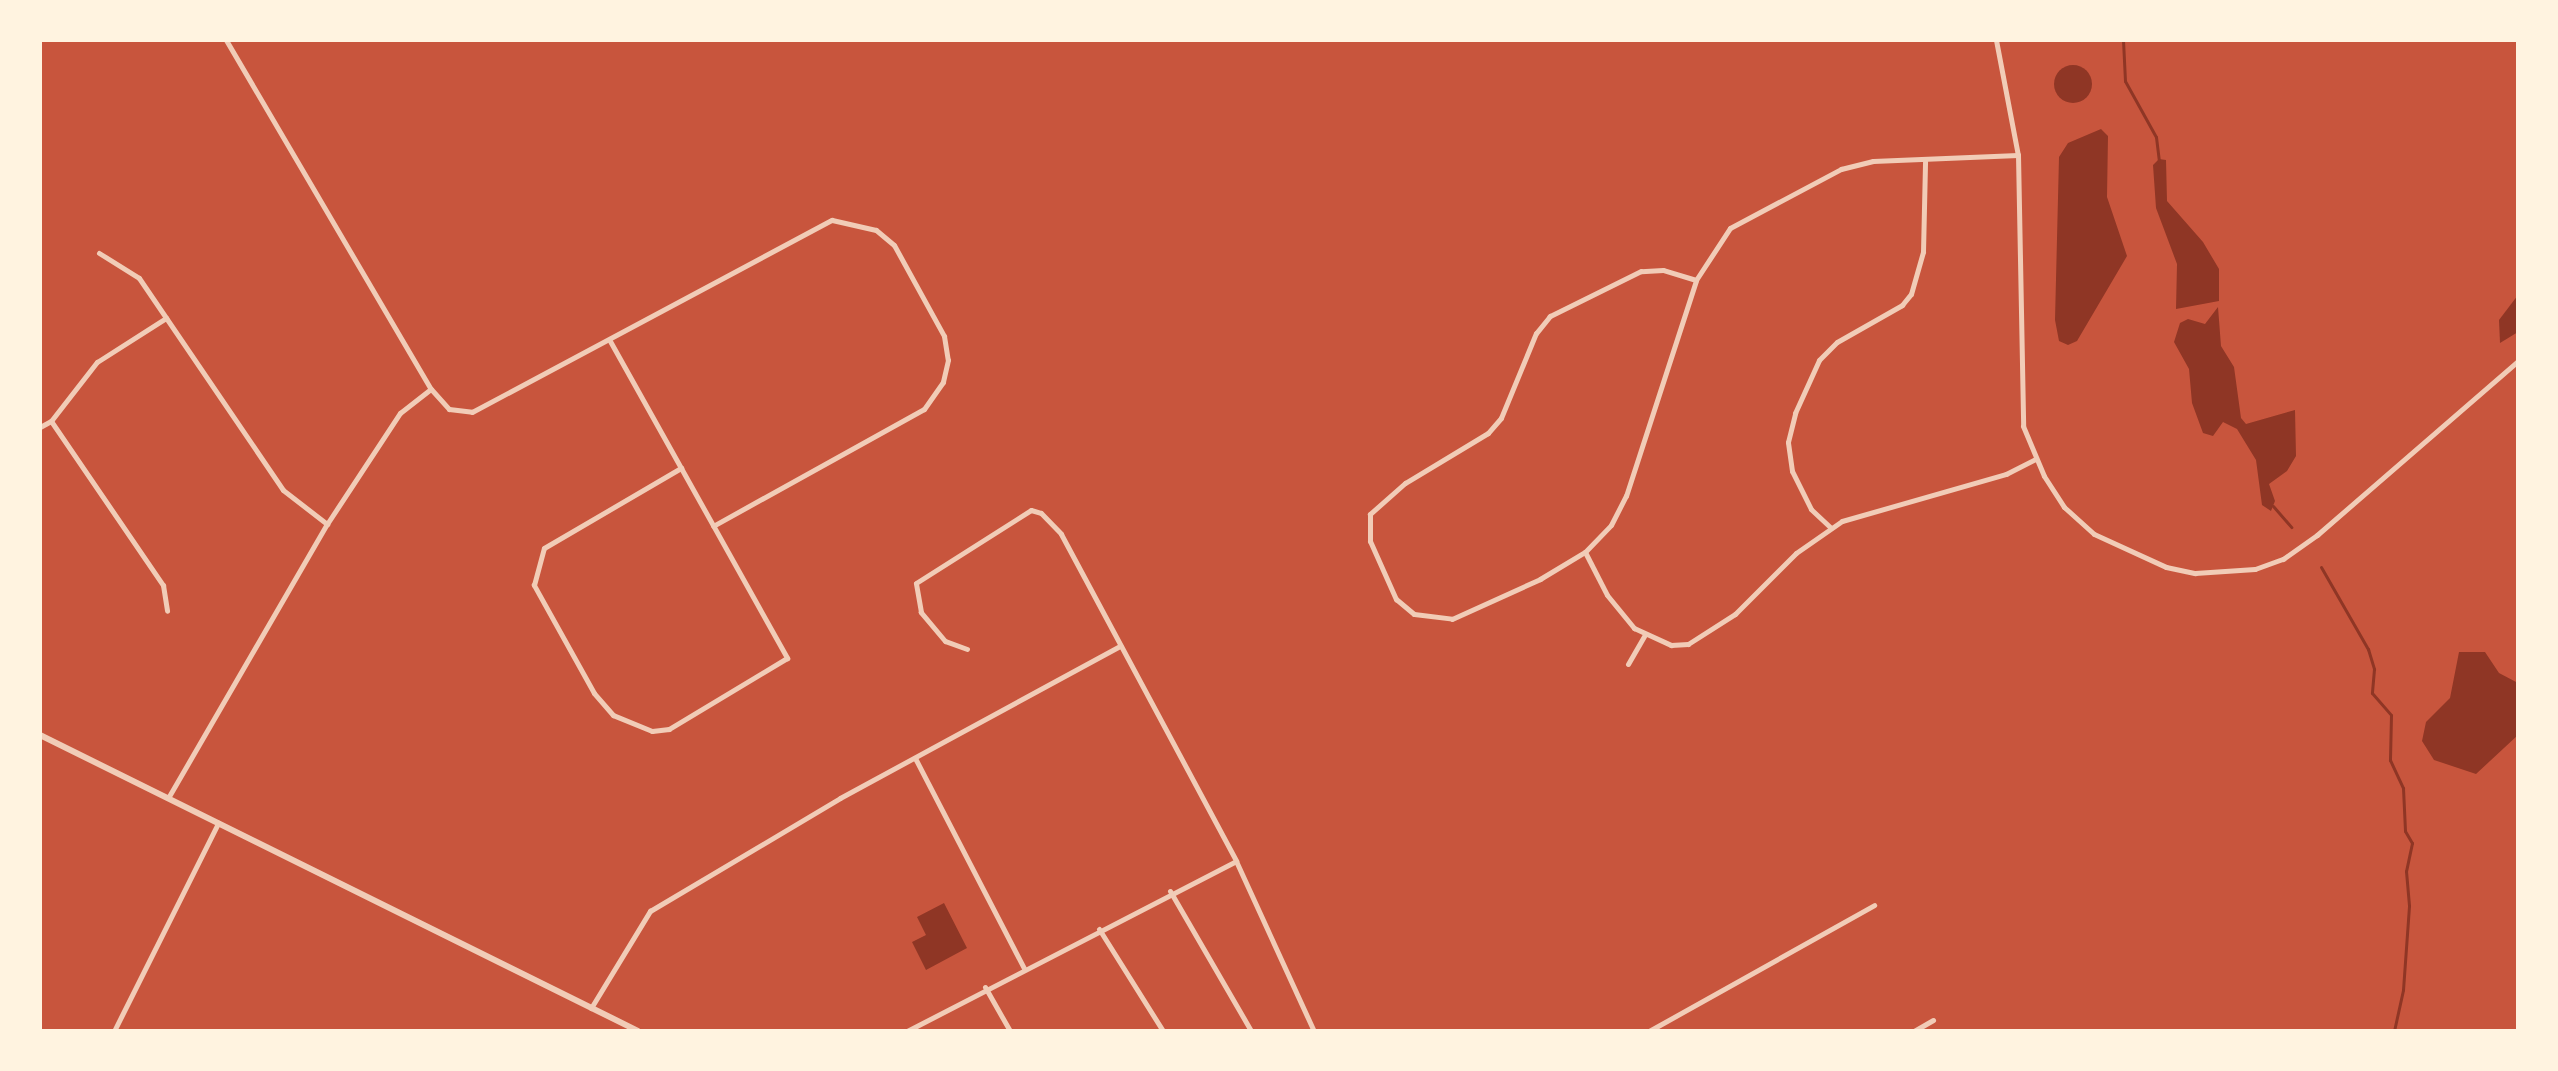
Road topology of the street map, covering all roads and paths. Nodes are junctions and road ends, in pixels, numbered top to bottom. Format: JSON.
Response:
{"nodes":[{"id":1,"x":226,"y":40,"type":"edge"},
{"id":2,"x":1996,"y":40,"type":"edge"},
{"id":3,"x":2018,"y":155,"type":"junction"},
{"id":4,"x":1925,"y":161,"type":"junction"},
{"id":5,"x":99,"y":253,"type":"dead end"},
{"id":6,"x":1696,"y":280,"type":"junction"},
{"id":7,"x":166,"y":318,"type":"junction"},
{"id":8,"x":610,"y":341,"type":"junction"},
{"id":9,"x":2518,"y":361,"type":"edge"},
{"id":10,"x":431,"y":389,"type":"junction"},
{"id":11,"x":51,"y":421,"type":"junction"},
{"id":12,"x":40,"y":427,"type":"edge"},
{"id":13,"x":2035,"y":459,"type":"junction"},
{"id":14,"x":681,"y":468,"type":"junction"},
{"id":15,"x":327,"y":524,"type":"junction"},
{"id":16,"x":713,"y":526,"type":"junction"},
{"id":17,"x":1830,"y":527,"type":"junction"},
{"id":18,"x":1585,"y":552,"type":"junction"},
{"id":19,"x":167,"y":611,"type":"dead end"},
{"id":20,"x":1645,"y":634,"type":"junction"},
{"id":21,"x":1120,"y":646,"type":"junction"},
{"id":22,"x":967,"y":649,"type":"dead end"},
{"id":23,"x":1628,"y":664,"type":"dead end"},
{"id":24,"x":40,"y":735,"type":"edge"},
{"id":25,"x":915,"y":758,"type":"junction"},
{"id":26,"x":168,"y":798,"type":"junction"},
{"id":27,"x":218,"y":823,"type":"junction"},
{"id":28,"x":1236,"y":861,"type":"junction"},
{"id":29,"x":1170,"y":891,"type":"junction"},
{"id":30,"x":1874,"y":905,"type":"dead end"},
{"id":31,"x":1099,"y":929,"type":"junction"},
{"id":32,"x":1024,"y":968,"type":"junction"},
{"id":33,"x":985,"y":987,"type":"junction"},
{"id":34,"x":591,"y":1008,"type":"junction"},
{"id":35,"x":1933,"y":1020,"type":"dead end"},
{"id":36,"x":114,"y":1031,"type":"edge"},
{"id":37,"x":638,"y":1031,"type":"edge"},
{"id":38,"x":907,"y":1031,"type":"edge"},
{"id":39,"x":1010,"y":1031,"type":"edge"},
{"id":40,"x":1163,"y":1031,"type":"edge"},
{"id":41,"x":1251,"y":1031,"type":"edge"},
{"id":42,"x":1314,"y":1031,"type":"edge"},
{"id":43,"x":1649,"y":1031,"type":"edge"},
{"id":44,"x":1914,"y":1031,"type":"edge"}],
"edges":[{"from":1,"to":10,"type":"street"},
{"from":2,"to":3,"type":"street"},
{"from":3,"to":4,"type":"street"},
{"from":3,"to":13,"type":"street"},
{"from":4,"to":6,"type":"street"},
{"from":4,"to":17,"type":"street"},
{"from":5,"to":7,"type":"street"},
{"from":6,"to":18,"type":"street"},
{"from":6,"to":18,"type":"street"},
{"from":7,"to":11,"type":"street"},
{"from":7,"to":15,"type":"street"},
{"from":8,"to":10,"type":"street"},
{"from":8,"to":14,"type":"street"},
{"from":8,"to":16,"type":"street"},
{"from":9,"to":13,"type":"street"},
{"from":10,"to":15,"type":"street"},
{"from":11,"to":12,"type":"street"},
{"from":11,"to":19,"type":"street"},
{"from":13,"to":17,"type":"street"},
{"from":14,"to":16,"type":"street"},
{"from":14,"to":16,"type":"street"},
{"from":15,"to":26,"type":"street"},
{"from":17,"to":20,"type":"street"},
{"from":18,"to":20,"type":"street"},
{"from":20,"to":23,"type":"street"},
{"from":21,"to":22,"type":"street"},
{"from":21,"to":25,"type":"street"},
{"from":21,"to":28,"type":"street"},
{"from":24,"to":26,"type":"street"},
{"from":25,"to":32,"type":"street"},
{"from":25,"to":34,"type":"street"},
{"from":26,"to":27,"type":"street"},
{"from":27,"to":34,"type":"street"},
{"from":27,"to":36,"type":"street"},
{"from":28,"to":29,"type":"street"},
{"from":28,"to":42,"type":"street"},
{"from":29,"to":31,"type":"street"},
{"from":29,"to":41,"type":"street"},
{"from":30,"to":43,"type":"street"},
{"from":31,"to":32,"type":"street"},
{"from":31,"to":40,"type":"street"},
{"from":32,"to":33,"type":"street"},
{"from":33,"to":38,"type":"street"},
{"from":33,"to":39,"type":"street"},
{"from":34,"to":37,"type":"street"},
{"from":35,"to":44,"type":"street"}]}
